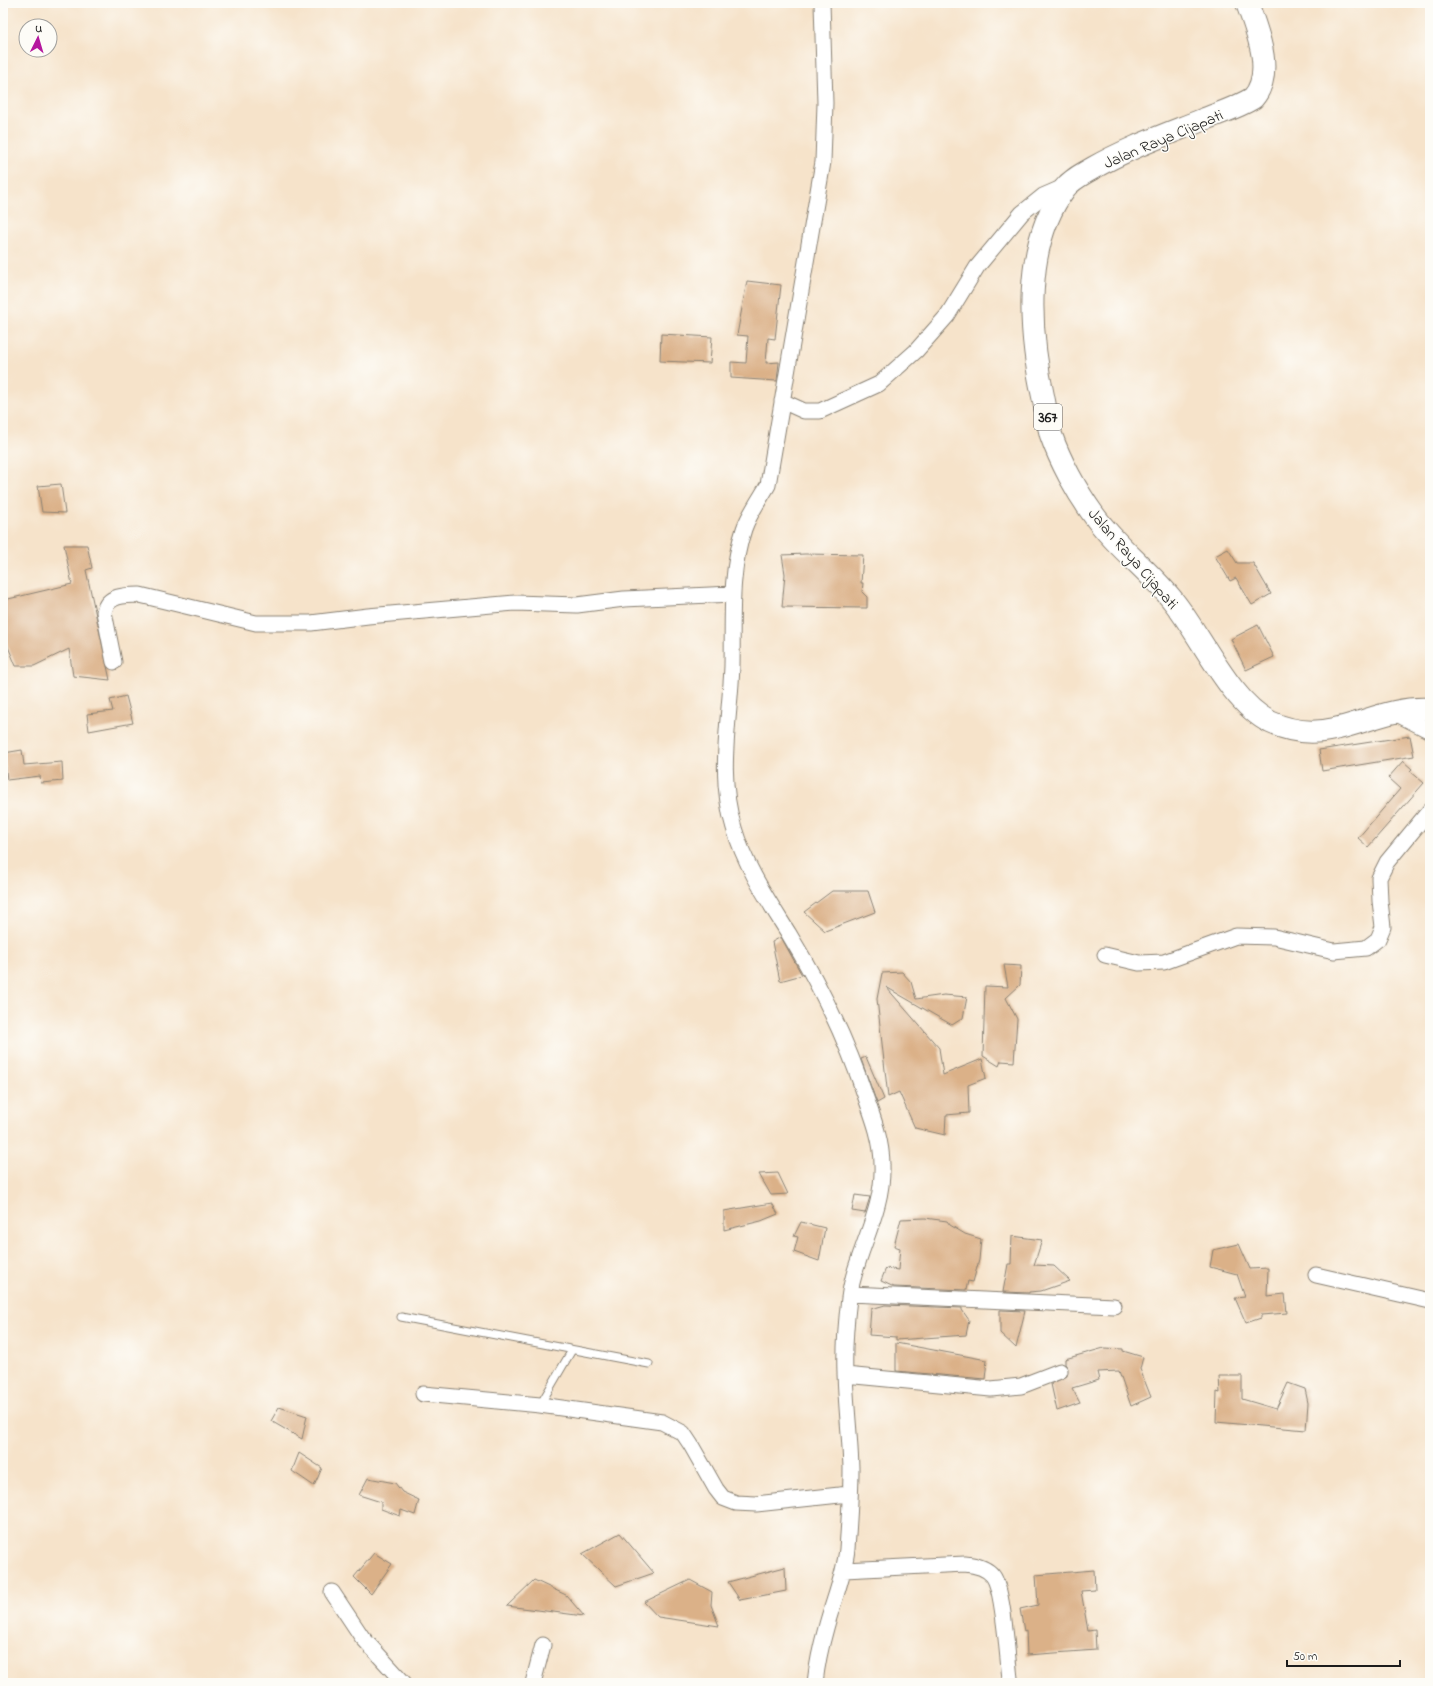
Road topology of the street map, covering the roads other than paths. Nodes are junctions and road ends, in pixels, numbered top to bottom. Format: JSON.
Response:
{"nodes":[{"id":1,"x":822,"y":3,"type":"edge"},
{"id":2,"x":1247,"y":3,"type":"edge"},
{"id":3,"x":1066,"y":186,"type":"junction"},
{"id":4,"x":782,"y":401,"type":"junction"},
{"id":5,"x":732,"y":594,"type":"junction"},
{"id":6,"x":114,"y":662,"type":"dead end"},
{"id":7,"x":1430,"y":709,"type":"edge"},
{"id":8,"x":1395,"y":713,"type":"junction"},
{"id":9,"x":1430,"y":731,"type":"edge"},
{"id":10,"x":1430,"y":810,"type":"edge"},
{"id":11,"x":1105,"y":955,"type":"dead end"},
{"id":12,"x":1316,"y":1275,"type":"dead end"},
{"id":13,"x":850,"y":1294,"type":"junction"},
{"id":14,"x":1430,"y":1301,"type":"edge"},
{"id":15,"x":1114,"y":1306,"type":"dead end"},
{"id":16,"x":401,"y":1317,"type":"dead end"},
{"id":17,"x":572,"y":1350,"type":"junction"},
{"id":18,"x":649,"y":1364,"type":"dead end"},
{"id":19,"x":1060,"y":1371,"type":"dead end"},
{"id":20,"x":845,"y":1375,"type":"junction"},
{"id":21,"x":423,"y":1394,"type":"dead end"},
{"id":22,"x":540,"y":1405,"type":"junction"},
{"id":23,"x":849,"y":1494,"type":"junction"},
{"id":24,"x":844,"y":1570,"type":"junction"},
{"id":25,"x":332,"y":1592,"type":"dead end"},
{"id":26,"x":543,"y":1645,"type":"dead end"},
{"id":27,"x":1010,"y":1678,"type":"dead end"},
{"id":28,"x":404,"y":1683,"type":"edge"},
{"id":29,"x":533,"y":1683,"type":"edge"},
{"id":30,"x":815,"y":1683,"type":"edge"}],
"edges":[{"from":1,"to":4,"type":"street"},
{"from":2,"to":3,"type":"main road","name":"Jalan Raya Cijapati","number":"367"},
{"from":3,"to":4,"type":"street"},
{"from":3,"to":8,"type":"main road","name":"Jalan Raya Cijapati","number":"367"},
{"from":4,"to":5,"type":"street"},
{"from":5,"to":6,"type":"street"},
{"from":5,"to":13,"type":"street"},
{"from":7,"to":8,"type":"main road","name":"Jalan Raya Cijapati","number":"367"},
{"from":8,"to":9,"type":"street"},
{"from":10,"to":11,"type":"street"},
{"from":12,"to":14,"type":"street"},
{"from":13,"to":15,"type":"street"},
{"from":13,"to":20,"type":"street"},
{"from":16,"to":17,"type":"lane"},
{"from":17,"to":18,"type":"lane"},
{"from":17,"to":22,"type":"lane"},
{"from":19,"to":20,"type":"street"},
{"from":20,"to":23,"type":"street"},
{"from":21,"to":22,"type":"street"},
{"from":22,"to":23,"type":"street"},
{"from":23,"to":24,"type":"street"},
{"from":24,"to":27,"type":"street"},
{"from":24,"to":30,"type":"street"},
{"from":25,"to":28,"type":"street"},
{"from":26,"to":29,"type":"street"}]}
